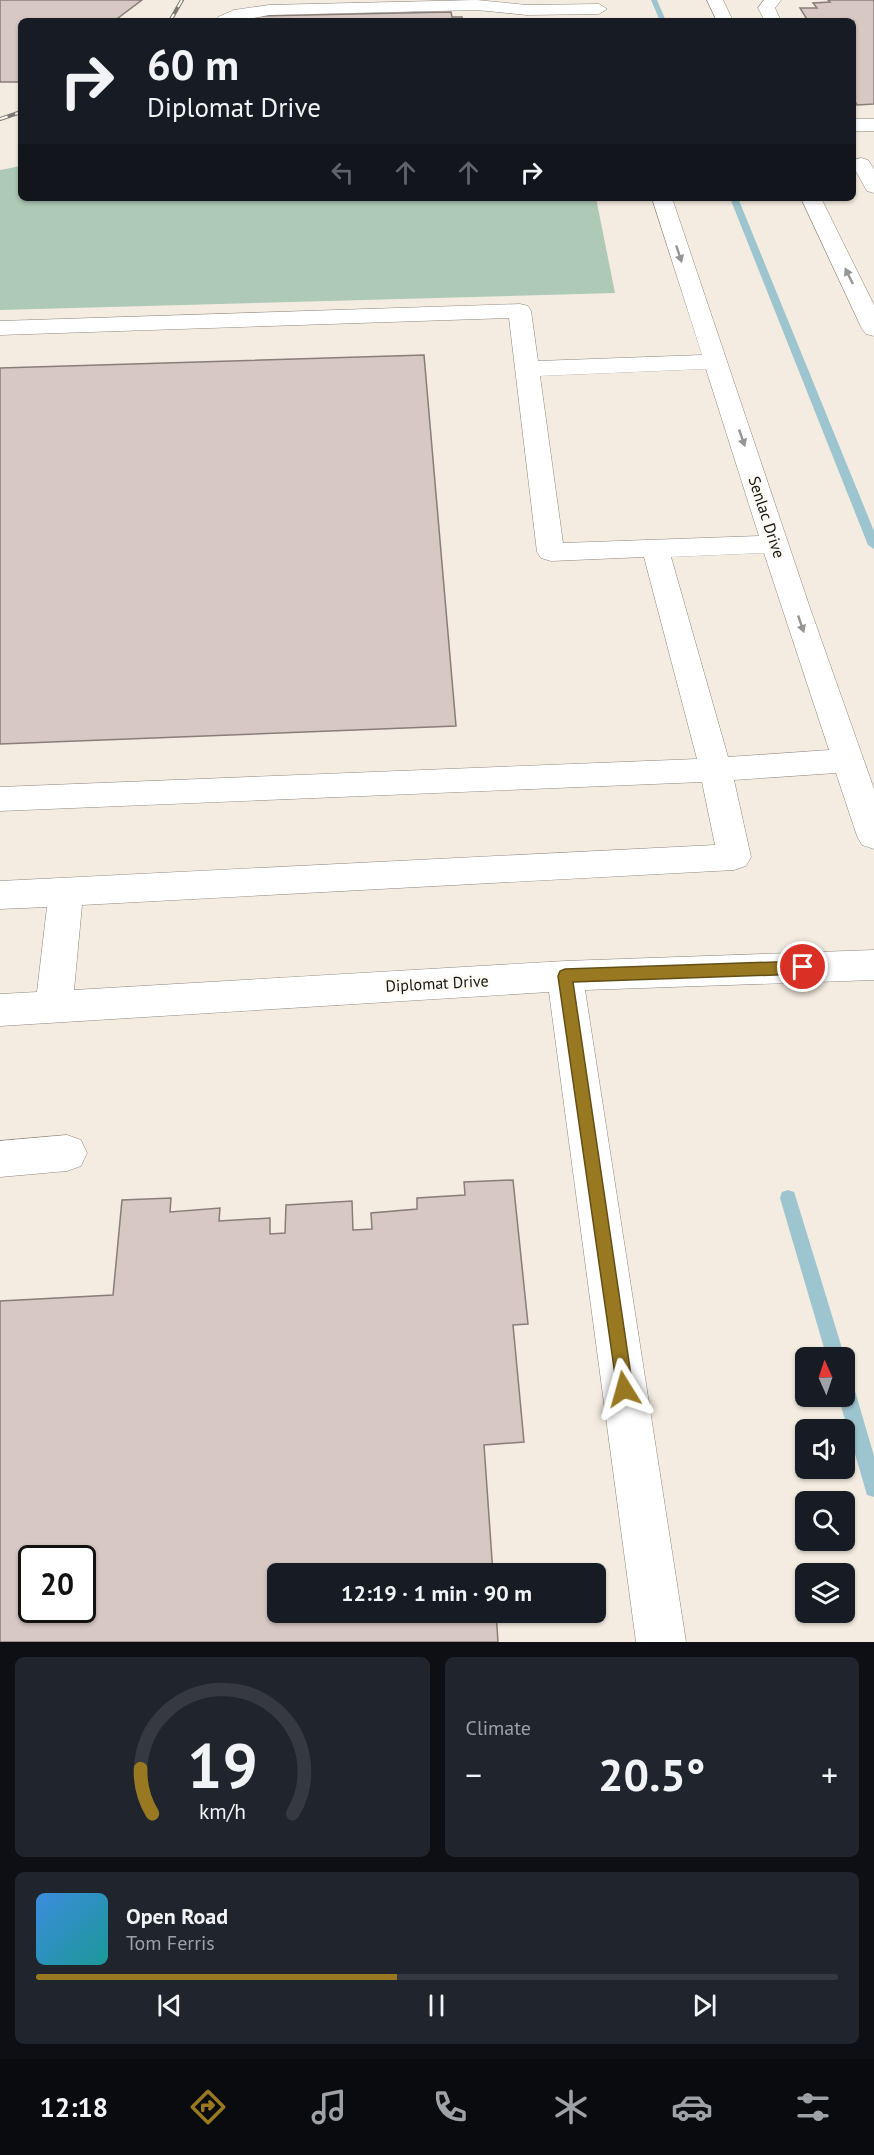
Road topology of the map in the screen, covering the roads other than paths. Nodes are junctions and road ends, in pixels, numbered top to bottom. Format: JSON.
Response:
{"nodes":[{"id":1,"x":715,"y":0,"type":"edge"},
{"id":2,"x":773,"y":0,"type":"edge"},
{"id":3,"x":599,"y":10,"type":"edge"},
{"id":4,"x":528,"y":15,"type":"edge"},
{"id":5,"x":231,"y":18,"type":"edge"},
{"id":6,"x":724,"y":18,"type":"edge"},
{"id":7,"x":771,"y":18,"type":"edge"},
{"id":8,"x":856,"y":125,"type":"edge"},
{"id":9,"x":874,"y":125,"type":"edge"},
{"id":10,"x":863,"y":164,"type":"edge"},
{"id":11,"x":874,"y":187,"type":"edge"},
{"id":12,"x":663,"y":201,"type":"edge"},
{"id":13,"x":812,"y":201,"type":"edge"},
{"id":14,"x":0,"y":328,"type":"edge"},
{"id":15,"x":874,"y":329,"type":"edge"},
{"id":16,"x":714,"y":362,"type":"junction"},
{"id":17,"x":526,"y":369,"type":"junction"},
{"id":18,"x":775,"y":544,"type":"junction"},
{"id":19,"x":655,"y":548,"type":"junction"},
{"id":20,"x":848,"y":760,"type":"junction"},
{"id":21,"x":716,"y":771,"type":"junction"},
{"id":22,"x":0,"y":799,"type":"edge"},
{"id":23,"x":874,"y":836,"type":"edge"},
{"id":24,"x":66,"y":892,"type":"junction"},
{"id":25,"x":0,"y":895,"type":"edge"},
{"id":26,"x":874,"y":965,"type":"edge"},
{"id":27,"x":565,"y":976,"type":"junction"},
{"id":28,"x":54,"y":1006,"type":"junction"},
{"id":29,"x":0,"y":1010,"type":"edge"},
{"id":30,"x":67,"y":1154,"type":"dead end"},
{"id":31,"x":0,"y":1159,"type":"edge"},
{"id":32,"x":661,"y":1642,"type":"edge"}],
"edges":[{"from":1,"to":6,"type":"street"},
{"from":2,"to":7,"type":"street"},
{"from":3,"to":4,"type":"street"},
{"from":4,"to":5,"type":"street"},
{"from":8,"to":9,"type":"street"},
{"from":10,"to":11,"type":"street"},
{"from":12,"to":16,"type":"street","name":"Senlac Drive","one_way":true},
{"from":15,"to":13,"type":"street","one_way":true},
{"from":14,"to":17,"type":"street"},
{"from":16,"to":17,"type":"street"},
{"from":16,"to":18,"type":"street","name":"Senlac Drive","one_way":true},
{"from":17,"to":19,"type":"street"},
{"from":18,"to":19,"type":"street"},
{"from":18,"to":20,"type":"street","name":"Senlac Drive","one_way":true},
{"from":19,"to":21,"type":"street"},
{"from":20,"to":21,"type":"street"},
{"from":20,"to":23,"type":"street","name":"Senlac Drive"},
{"from":21,"to":22,"type":"street"},
{"from":21,"to":24,"type":"street"},
{"from":24,"to":25,"type":"street"},
{"from":24,"to":28,"type":"street"},
{"from":26,"to":27,"type":"street","name":"Diplomat Drive"},
{"from":27,"to":28,"type":"street","name":"Diplomat Drive"},
{"from":27,"to":32,"type":"street"},
{"from":28,"to":29,"type":"street","name":"Diplomat Drive"},
{"from":30,"to":31,"type":"street"}]}
